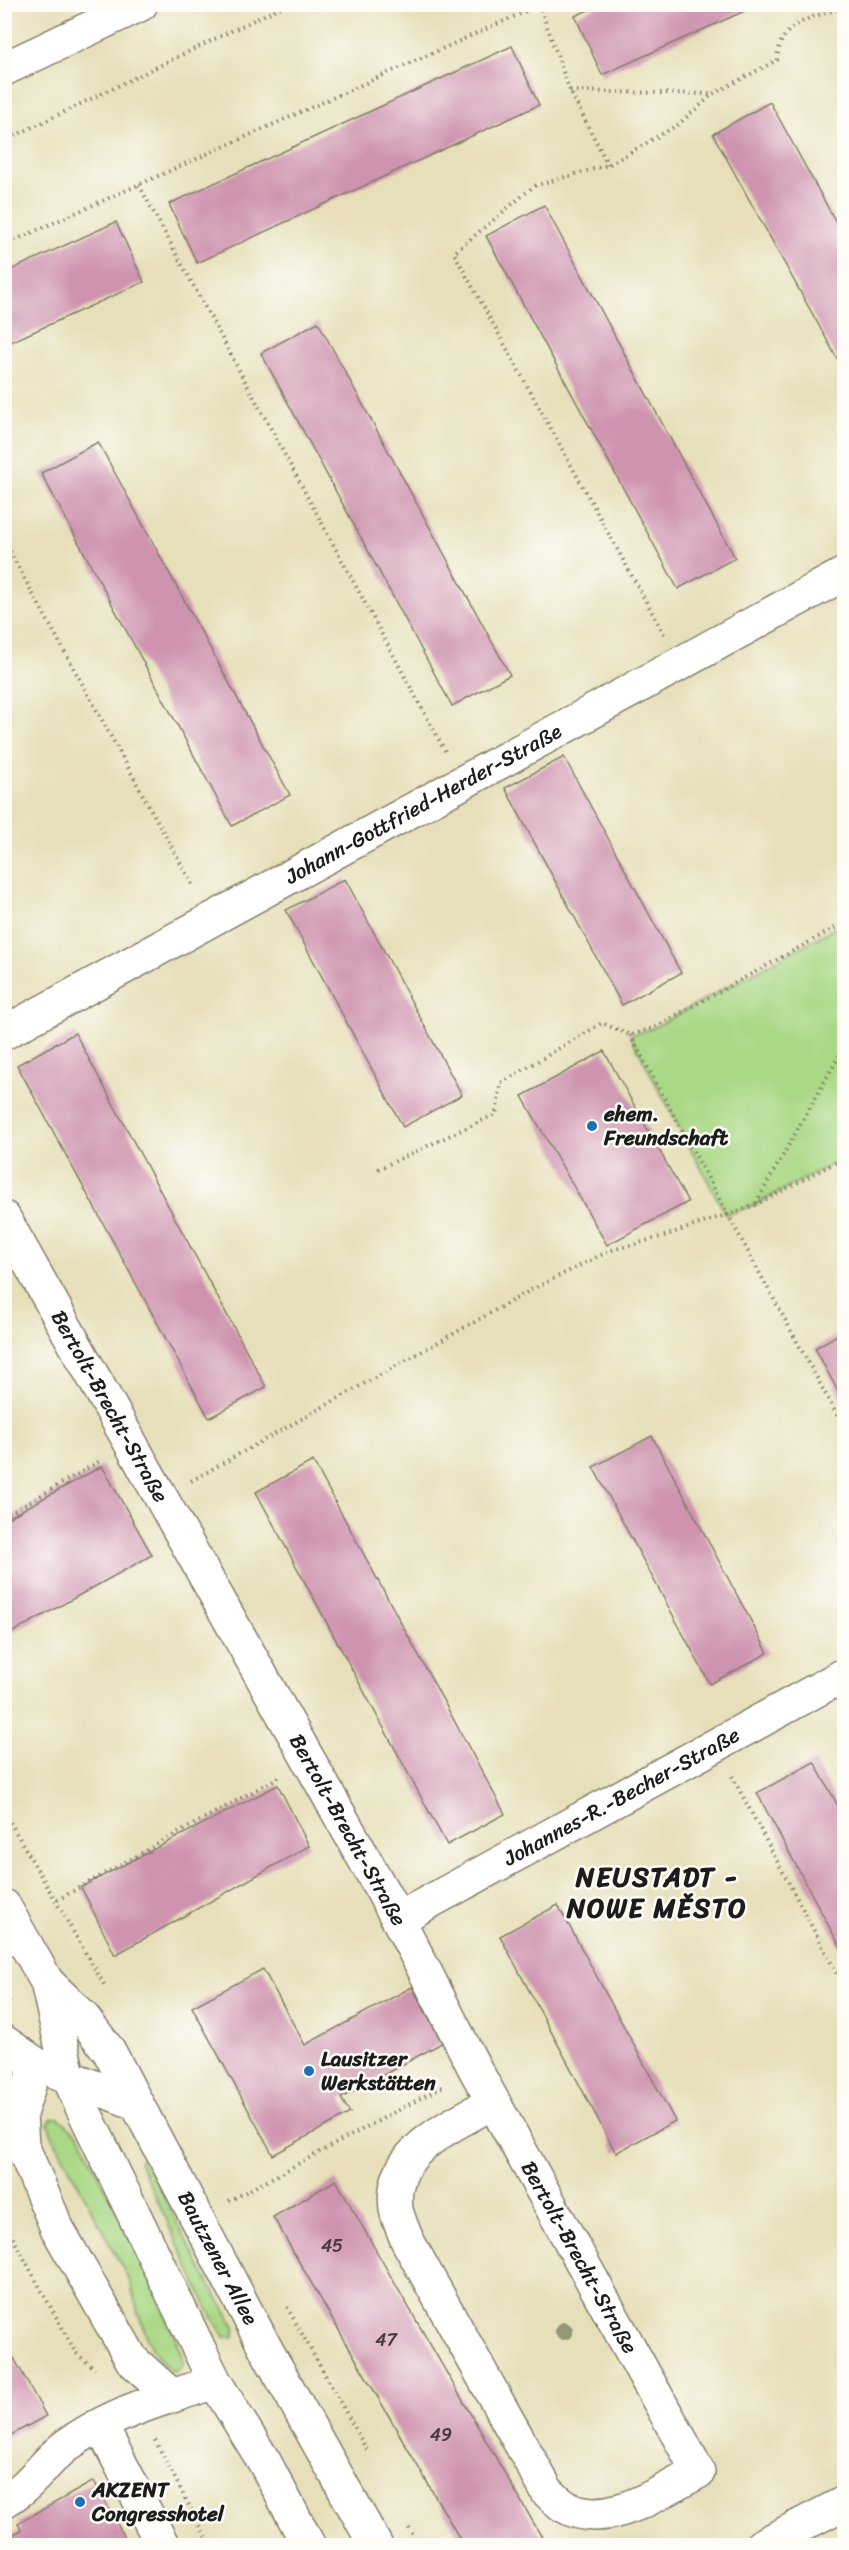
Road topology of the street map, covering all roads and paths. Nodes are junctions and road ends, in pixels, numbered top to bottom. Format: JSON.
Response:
{"nodes":[{"id":1,"x":141,"y":4,"type":"edge"},
{"id":2,"x":287,"y":4,"type":"edge"},
{"id":3,"x":540,"y":5,"type":"edge"},
{"id":4,"x":844,"y":7,"type":"edge"},
{"id":5,"x":4,"y":69,"type":"edge"},
{"id":6,"x":570,"y":91,"type":"junction"},
{"id":7,"x":713,"y":94,"type":"junction"},
{"id":8,"x":4,"y":141,"type":"edge"},
{"id":9,"x":608,"y":165,"type":"junction"},
{"id":10,"x":139,"y":184,"type":"junction"},
{"id":11,"x":4,"y":245,"type":"edge"},
{"id":12,"x":4,"y":541,"type":"edge"},
{"id":13,"x":844,"y":574,"type":"edge"},
{"id":14,"x":680,"y":664,"type":"junction"},
{"id":15,"x":462,"y":783,"type":"junction"},
{"id":16,"x":212,"y":920,"type":"junction"},
{"id":17,"x":844,"y":923,"type":"edge"},
{"id":18,"x":4,"y":1033,"type":"edge"},
{"id":19,"x":630,"y":1035,"type":"junction"},
{"id":20,"x":844,"y":1047,"type":"edge"},
{"id":21,"x":844,"y":1158,"type":"edge"},
{"id":22,"x":378,"y":1169,"type":"dead end"},
{"id":23,"x":755,"y":1205,"type":"junction"},
{"id":24,"x":726,"y":1215,"type":"junction"},
{"id":25,"x":4,"y":1218,"type":"edge"},
{"id":26,"x":844,"y":1428,"type":"edge"},
{"id":27,"x":131,"y":1443,"type":"junction"},
{"id":28,"x":161,"y":1497,"type":"junction"},
{"id":29,"x":4,"y":1517,"type":"edge"},
{"id":30,"x":844,"y":1674,"type":"edge"},
{"id":31,"x":715,"y":1744,"type":"junction"},
{"id":32,"x":309,"y":1760,"type":"junction"},
{"id":33,"x":57,"y":1900,"type":"dead end"},
{"id":34,"x":4,"y":1906,"type":"edge"},
{"id":35,"x":398,"y":1919,"type":"junction"},
{"id":36,"x":47,"y":1982,"type":"junction"},
{"id":37,"x":844,"y":1987,"type":"edge"},
{"id":38,"x":4,"y":2042,"type":"edge"},
{"id":39,"x":4,"y":2058,"type":"edge"},
{"id":40,"x":36,"y":2064,"type":"junction"},
{"id":41,"x":475,"y":2069,"type":"junction"},
{"id":42,"x":68,"y":2075,"type":"junction"},
{"id":43,"x":493,"y":2102,"type":"junction"},
{"id":44,"x":135,"y":2103,"type":"junction"},
{"id":45,"x":229,"y":2201,"type":"dead end"},
{"id":46,"x":4,"y":2222,"type":"edge"},
{"id":47,"x":215,"y":2382,"type":"junction"},
{"id":48,"x":172,"y":2396,"type":"junction"},
{"id":49,"x":137,"y":2406,"type":"junction"},
{"id":50,"x":101,"y":2426,"type":"junction"},
{"id":51,"x":4,"y":2500,"type":"edge"},
{"id":52,"x":844,"y":2503,"type":"edge"},
{"id":53,"x":163,"y":2546,"type":"edge"},
{"id":54,"x":210,"y":2546,"type":"edge"},
{"id":55,"x":309,"y":2546,"type":"edge"},
{"id":56,"x":376,"y":2546,"type":"edge"},
{"id":57,"x":761,"y":2546,"type":"edge"}],
"edges":[{"from":1,"to":5,"type":"street"},
{"from":2,"to":8,"type":"path"},
{"from":3,"to":6,"type":"path"},
{"from":3,"to":10,"type":"path"},
{"from":4,"to":7,"type":"path"},
{"from":6,"to":7,"type":"path"},
{"from":6,"to":9,"type":"path"},
{"from":7,"to":9,"type":"path"},
{"from":9,"to":14,"type":"path"},
{"from":10,"to":11,"type":"path"},
{"from":10,"to":15,"type":"path"},
{"from":12,"to":16,"type":"path"},
{"from":13,"to":14,"type":"street","name":"Johann-Gottfried-Herder-Straße"},
{"from":14,"to":15,"type":"street","name":"Johann-Gottfried-Herder-Straße"},
{"from":15,"to":16,"type":"street","name":"Johann-Gottfried-Herder-Straße"},
{"from":16,"to":18,"type":"street","name":"Johann-Gottfried-Herder-Straße"},
{"from":17,"to":19,"type":"path"},
{"from":19,"to":22,"type":"path"},
{"from":19,"to":24,"type":"path"},
{"from":20,"to":23,"type":"path"},
{"from":21,"to":23,"type":"path"},
{"from":23,"to":24,"type":"path"},
{"from":24,"to":26,"type":"path"},
{"from":24,"to":28,"type":"path"},
{"from":25,"to":27,"type":"street","name":"Bertolt-Brecht-Straße"},
{"from":27,"to":28,"type":"street","name":"Bertolt-Brecht-Straße"},
{"from":27,"to":29,"type":"path"},
{"from":28,"to":32,"type":"street","name":"Bertolt-Brecht-Straße"},
{"from":30,"to":31,"type":"street","name":"Johannes-R.-Becher-Straße"},
{"from":31,"to":35,"type":"street","name":"Johannes-R.-Becher-Straße"},
{"from":31,"to":37,"type":"path"},
{"from":32,"to":33,"type":"path"},
{"from":32,"to":35,"type":"street","name":"Bertolt-Brecht-Straße"},
{"from":34,"to":36,"type":"street","name":"Bautzener Allee"},
{"from":35,"to":41,"type":"street","name":"Bertolt-Brecht-Straße"},
{"from":36,"to":42,"type":"street","name":"Bautzener Allee"},
{"from":36,"to":44,"type":"street","name":"Bautzener Allee"},
{"from":38,"to":40,"type":"street"},
{"from":39,"to":40,"type":"street"},
{"from":40,"to":42,"type":"street"},
{"from":40,"to":48,"type":"street"},
{"from":41,"to":43,"type":"street","name":"Bertolt-Brecht-Straße"},
{"from":41,"to":45,"type":"path"},
{"from":42,"to":44,"type":"street"},
{"from":42,"to":47,"type":"street","name":"Bautzener Allee"},
{"from":43,"to":43,"type":"street","name":"Bertolt-Brecht-Straße"},
{"from":44,"to":56,"type":"street","name":"Bautzener Allee"},
{"from":46,"to":49,"type":"path"},
{"from":47,"to":48,"type":"street"},
{"from":47,"to":55,"type":"street","name":"Bautzener Allee"},
{"from":48,"to":49,"type":"street"},
{"from":49,"to":50,"type":"street"},
{"from":49,"to":54,"type":"path"},
{"from":50,"to":51,"type":"street"},
{"from":50,"to":53,"type":"street"},
{"from":52,"to":57,"type":"street"}]}
